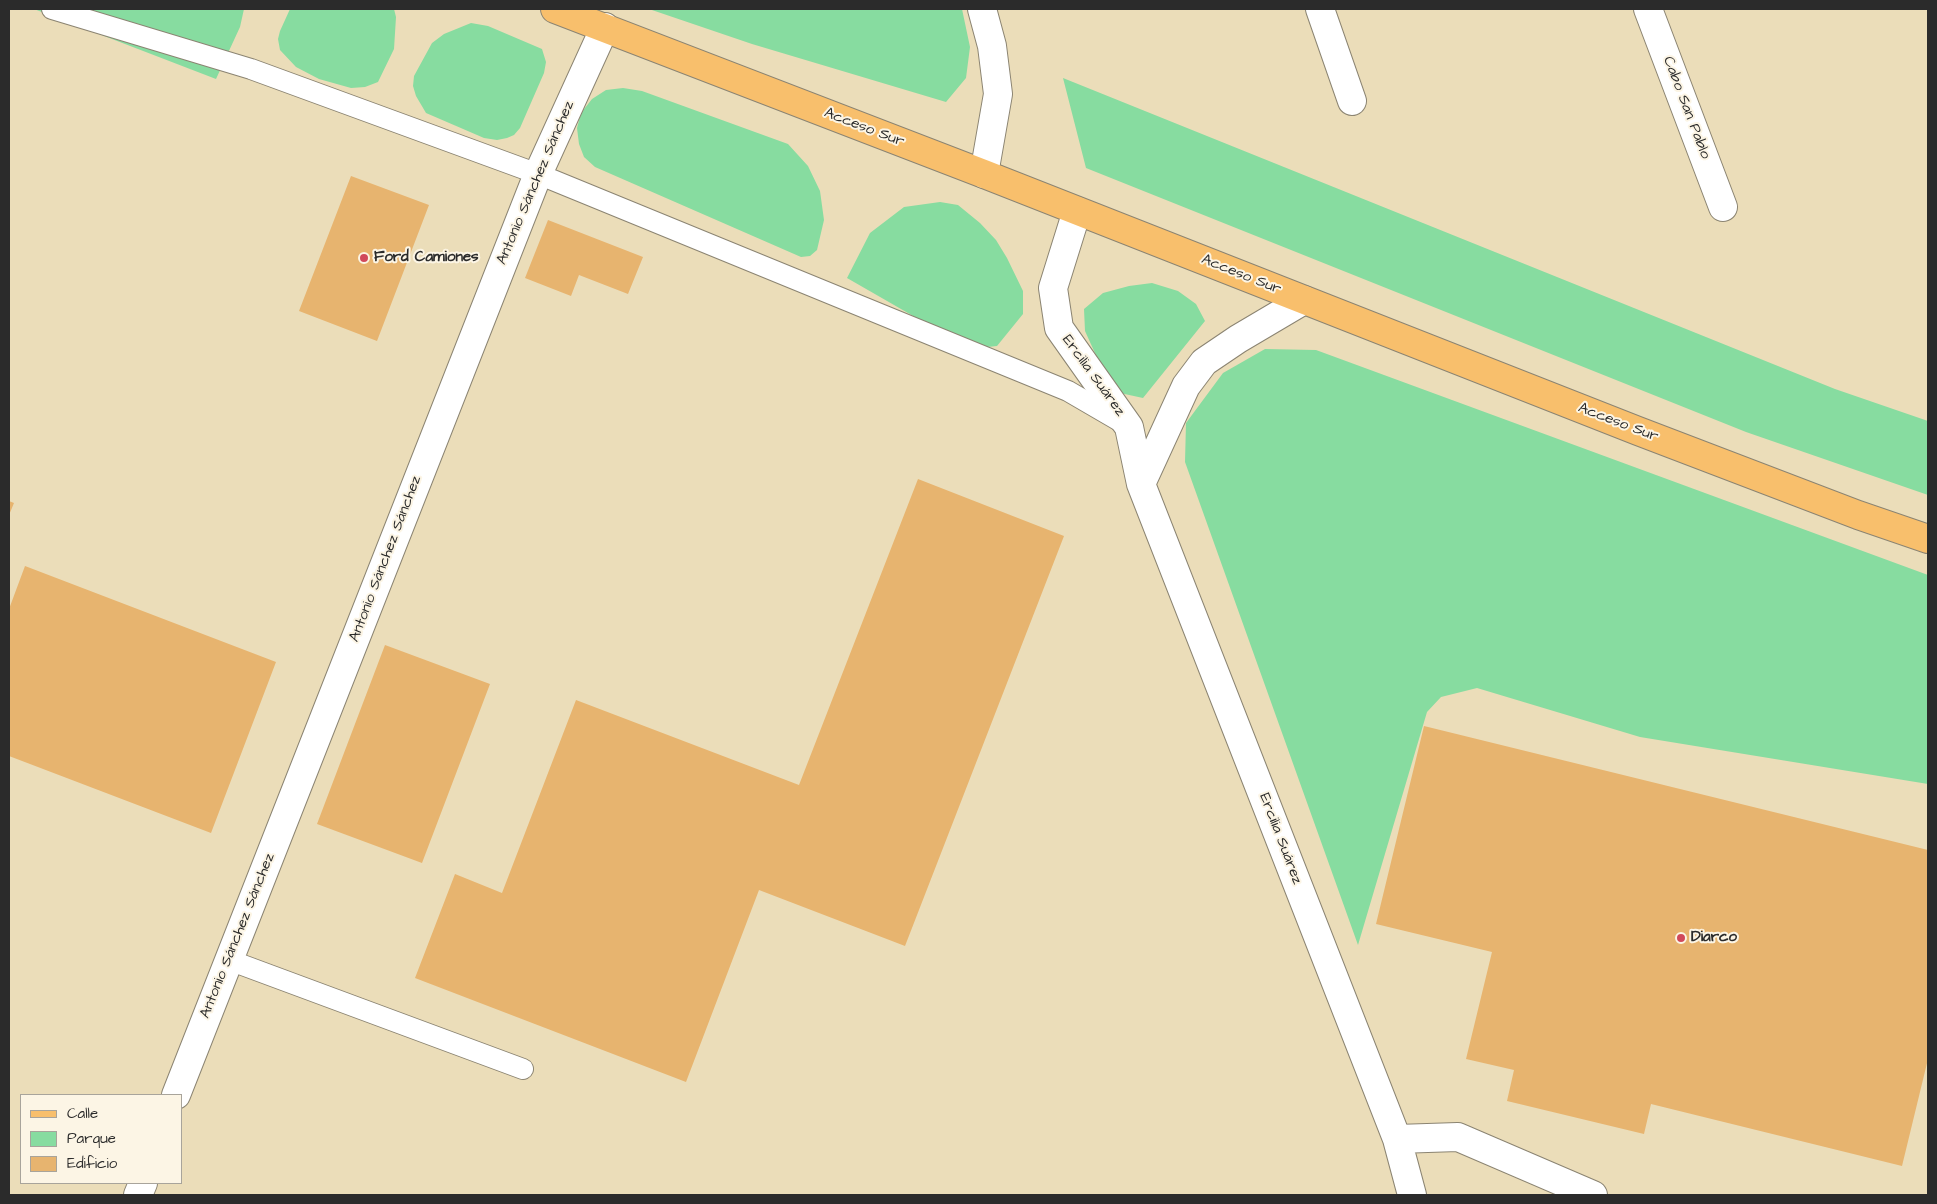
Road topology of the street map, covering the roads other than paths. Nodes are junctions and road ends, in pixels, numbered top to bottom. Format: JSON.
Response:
{"nodes":[{"id":1,"x":52,"y":9,"type":"edge"},
{"id":2,"x":554,"y":9,"type":"edge"},
{"id":3,"x":982,"y":9,"type":"edge"},
{"id":4,"x":1320,"y":9,"type":"edge"},
{"id":5,"x":1648,"y":9,"type":"edge"},
{"id":6,"x":605,"y":27,"type":"junction"},
{"id":7,"x":1352,"y":101,"type":"dead end"},
{"id":8,"x":538,"y":174,"type":"junction"},
{"id":9,"x":984,"y":174,"type":"junction"},
{"id":10,"x":1724,"y":207,"type":"dead end"},
{"id":11,"x":1077,"y":211,"type":"junction"},
{"id":12,"x":1304,"y":300,"type":"junction"},
{"id":13,"x":1129,"y":426,"type":"junction"},
{"id":14,"x":1141,"y":484,"type":"junction"},
{"id":15,"x":1928,"y":539,"type":"edge"},
{"id":16,"x":229,"y":960,"type":"junction"},
{"id":17,"x":523,"y":1069,"type":"dead end"},
{"id":18,"x":176,"y":1094,"type":"edge"},
{"id":19,"x":1397,"y":1139,"type":"junction"},
{"id":20,"x":1412,"y":1195,"type":"edge"},
{"id":21,"x":1593,"y":1195,"type":"edge"}],
"edges":[{"from":1,"to":8,"type":"lane"},
{"from":2,"to":6,"type":"main road","name":"Acceso Sur"},
{"from":3,"to":9,"type":"street"},
{"from":4,"to":7,"type":"street"},
{"from":5,"to":10,"type":"street","name":"Cabo San Pablo"},
{"from":6,"to":8,"type":"street","name":"Antonio Sánchez Sánchez"},
{"from":6,"to":9,"type":"main road","name":"Acceso Sur"},
{"from":8,"to":13,"type":"lane"},
{"from":8,"to":16,"type":"street","name":"Antonio Sánchez Sánchez"},
{"from":9,"to":11,"type":"main road","name":"Acceso Sur"},
{"from":11,"to":12,"type":"main road","name":"Acceso Sur"},
{"from":11,"to":13,"type":"street","name":"Ercilia Suárez"},
{"from":12,"to":14,"type":"street"},
{"from":12,"to":15,"type":"main road","name":"Acceso Sur"},
{"from":13,"to":14,"type":"street","name":"Ercilia Suárez"},
{"from":14,"to":19,"type":"street","name":"Ercilia Suárez"},
{"from":16,"to":17,"type":"lane"},
{"from":16,"to":18,"type":"street","name":"Antonio Sánchez Sánchez"},
{"from":19,"to":20,"type":"street","name":"Ercilia Suárez"},
{"from":19,"to":21,"type":"street"}]}
